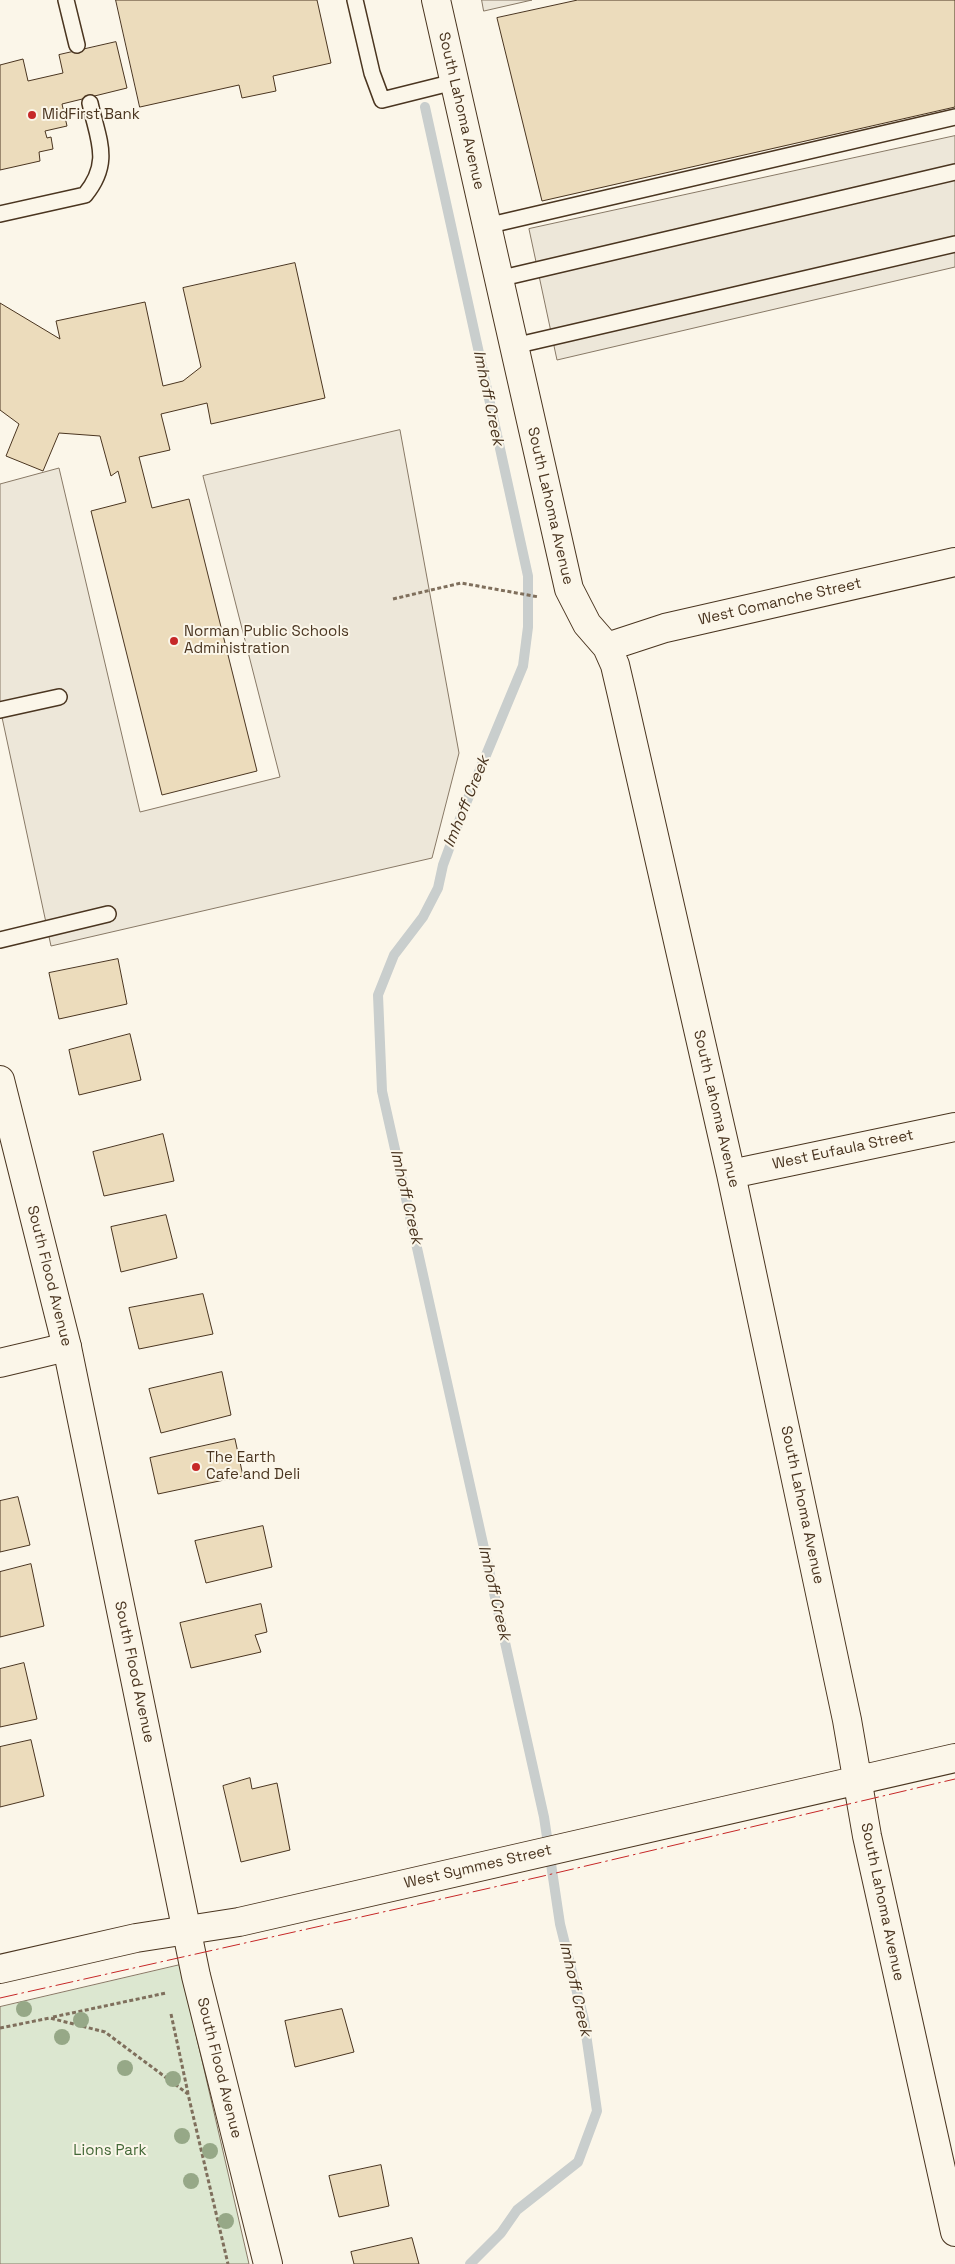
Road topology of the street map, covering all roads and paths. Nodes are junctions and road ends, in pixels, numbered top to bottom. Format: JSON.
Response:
{"nodes":[{"id":1,"x":66,"y":0,"type":"edge"},
{"id":2,"x":355,"y":0,"type":"edge"},
{"id":3,"x":436,"y":0,"type":"edge"},
{"id":4,"x":77,"y":44,"type":"dead end"},
{"id":5,"x":454,"y":82,"type":"junction"},
{"id":6,"x":90,"y":103,"type":"dead end"},
{"id":7,"x":955,"y":117,"type":"edge"},
{"id":8,"x":955,"y":172,"type":"edge"},
{"id":9,"x":0,"y":214,"type":"edge"},
{"id":10,"x":486,"y":226,"type":"junction"},
{"id":11,"x":955,"y":244,"type":"edge"},
{"id":12,"x":498,"y":279,"type":"junction"},
{"id":13,"x":514,"y":346,"type":"junction"},
{"id":14,"x":955,"y":562,"type":"edge"},
{"id":15,"x":538,"y":596,"type":"dead end"},
{"id":16,"x":393,"y":598,"type":"dead end"},
{"id":17,"x":607,"y":647,"type":"junction"},
{"id":18,"x":59,"y":697,"type":"dead end"},
{"id":19,"x":0,"y":710,"type":"edge"},
{"id":20,"x":108,"y":914,"type":"dead end"},
{"id":21,"x":0,"y":940,"type":"edge"},
{"id":22,"x":0,"y":1080,"type":"edge"},
{"id":23,"x":955,"y":1127,"type":"edge"},
{"id":24,"x":731,"y":1174,"type":"junction"},
{"id":25,"x":67,"y":1347,"type":"junction"},
{"id":26,"x":0,"y":1363,"type":"edge"},
{"id":27,"x":955,"y":1758,"type":"edge"},
{"id":28,"x":856,"y":1779,"type":"junction"},
{"id":29,"x":186,"y":1930,"type":"junction"},
{"id":30,"x":0,"y":1969,"type":"edge"},
{"id":31,"x":166,"y":1993,"type":"dead end"},
{"id":32,"x":50,"y":2018,"type":"junction"},
{"id":33,"x":0,"y":2028,"type":"edge"},
{"id":34,"x":955,"y":2232,"type":"edge"},
{"id":35,"x":228,"y":2264,"type":"edge"},
{"id":36,"x":268,"y":2264,"type":"edge"}],
"edges":[{"from":1,"to":4,"type":"lane"},
{"from":2,"to":5,"type":"lane"},
{"from":3,"to":5,"type":"street","name":"South Lahoma Avenue"},
{"from":5,"to":10,"type":"street","name":"South Lahoma Avenue"},
{"from":6,"to":9,"type":"lane"},
{"from":7,"to":10,"type":"lane"},
{"from":8,"to":12,"type":"lane"},
{"from":10,"to":12,"type":"street","name":"South Lahoma Avenue"},
{"from":11,"to":13,"type":"lane"},
{"from":12,"to":13,"type":"street","name":"South Lahoma Avenue"},
{"from":13,"to":17,"type":"street","name":"South Lahoma Avenue"},
{"from":14,"to":17,"type":"street","name":"West Comanche Street"},
{"from":15,"to":16,"type":"path"},
{"from":17,"to":24,"type":"street","name":"South Lahoma Avenue"},
{"from":18,"to":19,"type":"lane"},
{"from":20,"to":21,"type":"lane"},
{"from":22,"to":25,"type":"street","name":"South Flood Avenue"},
{"from":23,"to":24,"type":"street","name":"West Eufaula Street"},
{"from":24,"to":28,"type":"street","name":"South Lahoma Avenue"},
{"from":25,"to":26,"type":"street"},
{"from":25,"to":29,"type":"street","name":"South Flood Avenue"},
{"from":27,"to":28,"type":"street","name":"West Symmes Street"},
{"from":28,"to":29,"type":"street","name":"West Symmes Street"},
{"from":28,"to":34,"type":"street","name":"South Lahoma Avenue"},
{"from":29,"to":30,"type":"street","name":"West Symmes Street"},
{"from":29,"to":36,"type":"street","name":"South Flood Avenue"},
{"from":31,"to":32,"type":"path"},
{"from":32,"to":33,"type":"path"},
{"from":32,"to":35,"type":"path"}]}
